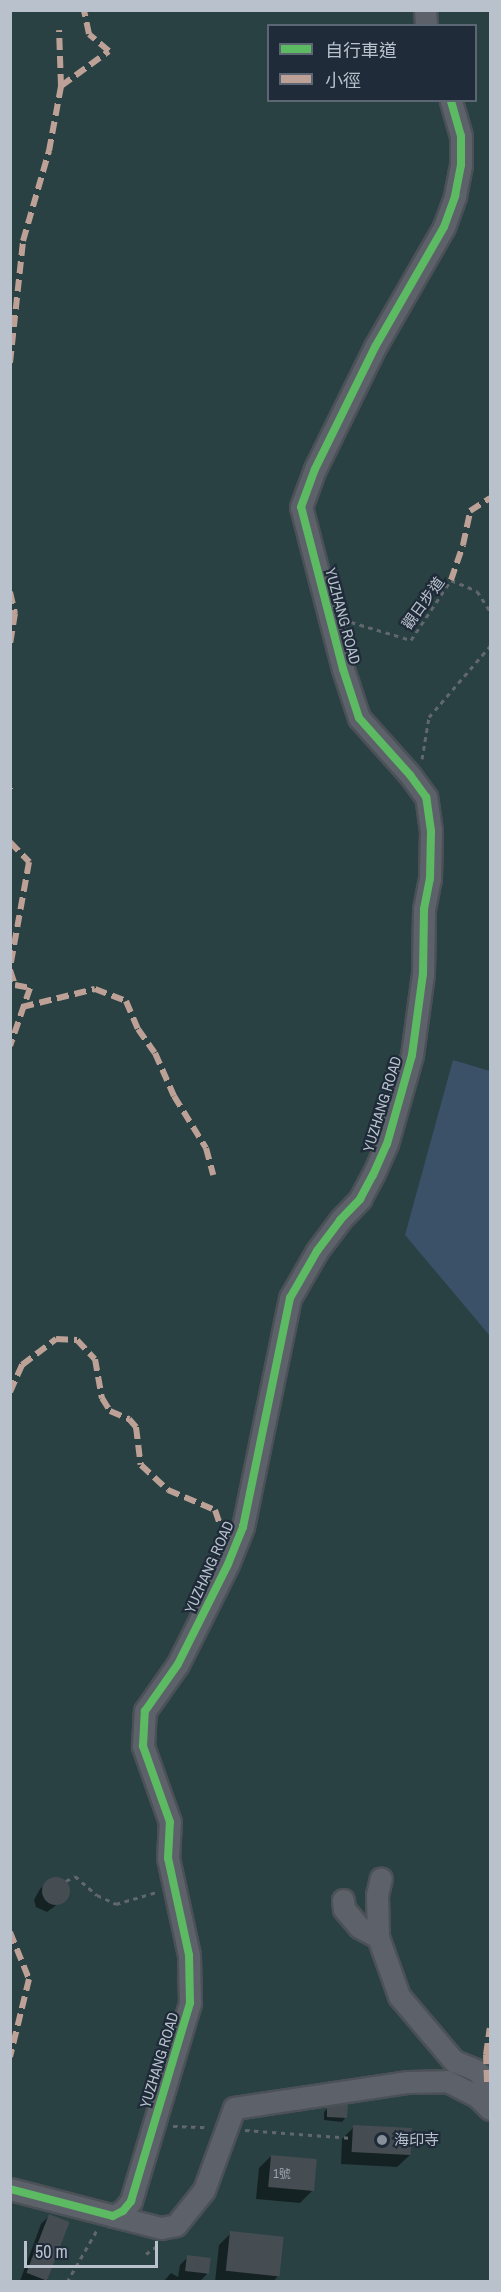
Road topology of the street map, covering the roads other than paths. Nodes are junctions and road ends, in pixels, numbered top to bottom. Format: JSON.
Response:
{"nodes":[{"id":1,"x":452,"y":102,"type":"edge"},
{"id":2,"x":381,"y":1878,"type":"dead end"},
{"id":3,"x":343,"y":1900,"type":"dead end"},
{"id":4,"x":378,"y":1937,"type":"junction"},
{"id":5,"x":484,"y":2103,"type":"edge"},
{"id":6,"x":10,"y":2188,"type":"edge"},
{"id":7,"x":113,"y":2216,"type":"junction"}],
"edges":[{"from":1,"to":7,"type":"street","name":"YUZHANG ROAD"},
{"from":2,"to":4,"type":"street"},
{"from":3,"to":4,"type":"street"},
{"from":4,"to":5,"type":"street"},
{"from":5,"to":7,"type":"street"},
{"from":6,"to":7,"type":"street"}]}
